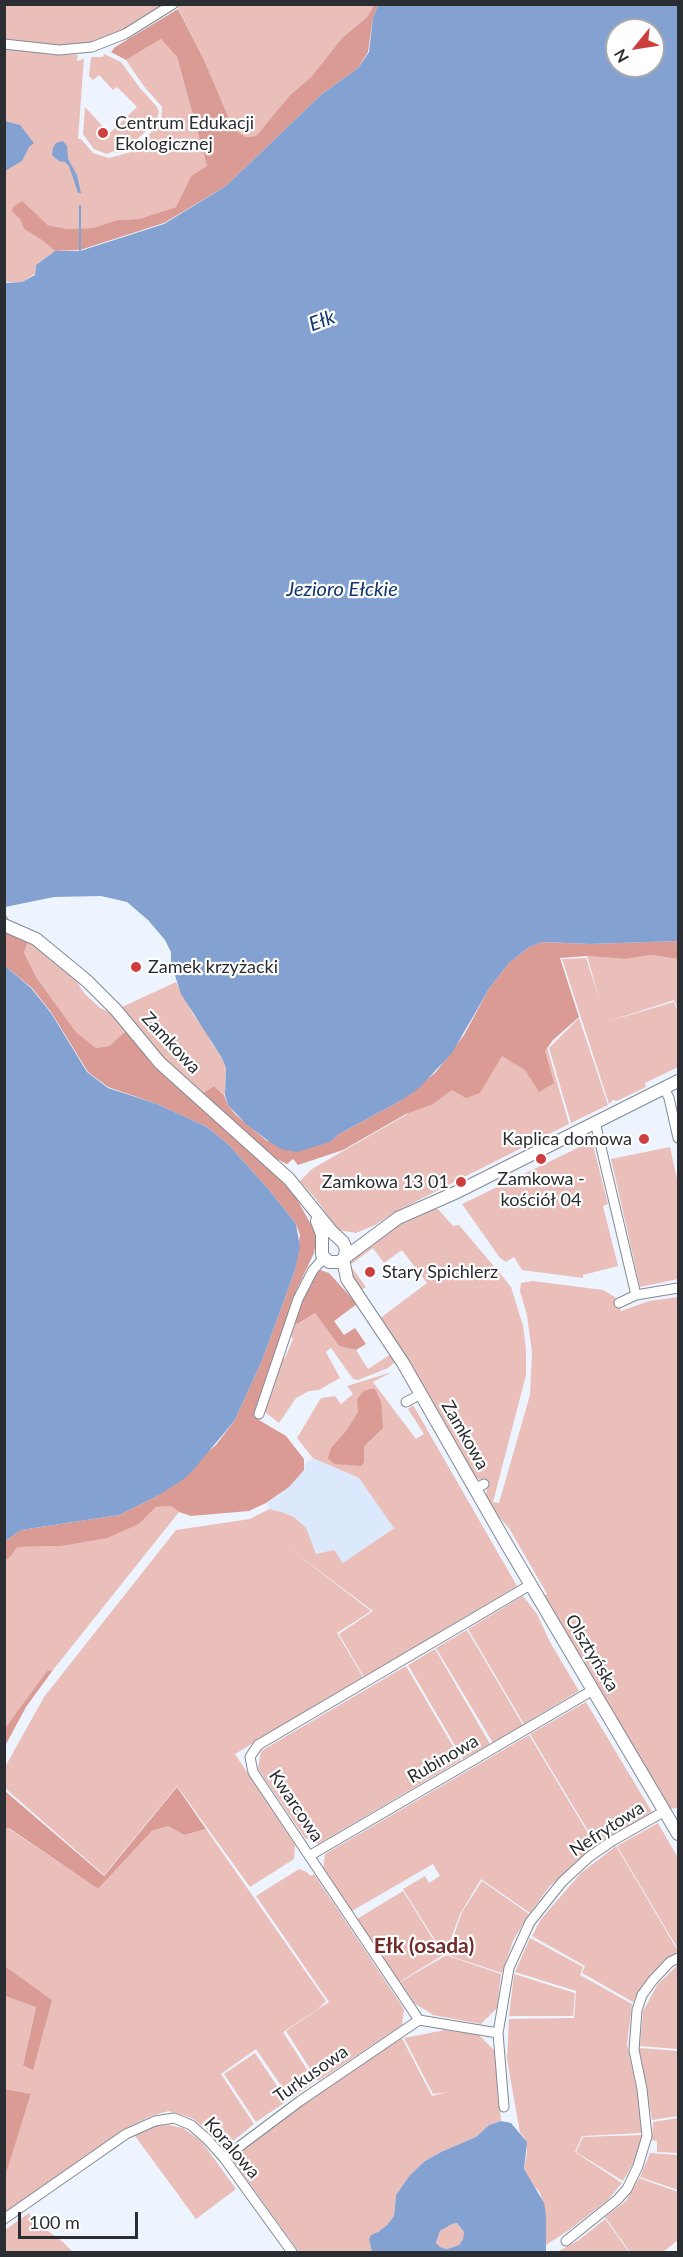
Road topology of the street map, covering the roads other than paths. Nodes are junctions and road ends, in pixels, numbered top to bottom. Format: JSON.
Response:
{"nodes":[{"id":1,"x":173,"y":4,"type":"edge"},
{"id":2,"x":4,"y":44,"type":"edge"},
{"id":3,"x":4,"y":925,"type":"edge"},
{"id":4,"x":678,"y":1081,"type":"edge"},
{"id":5,"x":664,"y":1088,"type":"junction"},
{"id":6,"x":594,"y":1122,"type":"junction"},
{"id":7,"x":678,"y":1138,"type":"edge"},
{"id":8,"x":304,"y":1196,"type":"junction"},
{"id":9,"x":381,"y":1230,"type":"junction"},
{"id":10,"x":340,"y":1240,"type":"junction"},
{"id":11,"x":324,"y":1243,"type":"junction"},
{"id":12,"x":344,"y":1257,"type":"junction"},
{"id":13,"x":327,"y":1260,"type":"junction"},
{"id":14,"x":678,"y":1287,"type":"edge"},
{"id":15,"x":636,"y":1295,"type":"junction"},
{"id":16,"x":619,"y":1303,"type":"dead end"},
{"id":17,"x":366,"y":1307,"type":"junction"},
{"id":18,"x":421,"y":1394,"type":"junction"},
{"id":19,"x":406,"y":1402,"type":"dead end"},
{"id":20,"x":259,"y":1414,"type":"dead end"},
{"id":21,"x":480,"y":1487,"type":"joint"},
{"id":22,"x":530,"y":1585,"type":"junction"},
{"id":23,"x":593,"y":1690,"type":"junction"},
{"id":24,"x":665,"y":1811,"type":"junction"},
{"id":25,"x":678,"y":1834,"type":"edge"},
{"id":26,"x":309,"y":1856,"type":"junction"},
{"id":27,"x":678,"y":1958,"type":"edge"},
{"id":28,"x":419,"y":2020,"type":"junction"},
{"id":29,"x":498,"y":2033,"type":"junction"},
{"id":30,"x":504,"y":2107,"type":"dead end"},
{"id":31,"x":224,"y":2158,"type":"junction"},
{"id":32,"x":4,"y":2219,"type":"edge"},
{"id":33,"x":566,"y":2241,"type":"dead end"},
{"id":34,"x":292,"y":2253,"type":"edge"}],
"edges":[{"from":1,"to":2,"type":"street"},
{"from":3,"to":8,"type":"street","name":"Zamkowa"},
{"from":4,"to":5,"type":"street"},
{"from":5,"to":6,"type":"street"},
{"from":5,"to":7,"type":"street"},
{"from":6,"to":9,"type":"street"},
{"from":6,"to":15,"type":"street"},
{"from":8,"to":10,"type":"street","name":"Zamkowa"},
{"from":8,"to":11,"type":"street","name":"Zamkowa"},
{"from":9,"to":10,"type":"street"},
{"from":9,"to":12,"type":"street"},
{"from":10,"to":11,"type":"street"},
{"from":10,"to":12,"type":"street"},
{"from":11,"to":13,"type":"street"},
{"from":12,"to":13,"type":"street"},
{"from":12,"to":17,"type":"street","name":"Zamkowa"},
{"from":13,"to":17,"type":"street","name":"Zamkowa"},
{"from":13,"to":20,"type":"street"},
{"from":14,"to":15,"type":"street"},
{"from":15,"to":16,"type":"street"},
{"from":17,"to":18,"type":"street","name":"Zamkowa"},
{"from":18,"to":19,"type":"street"},
{"from":18,"to":21,"type":"street","name":"Zamkowa"},
{"from":21,"to":22,"type":"street","name":"Olsztyńska"},
{"from":22,"to":23,"type":"street","name":"Olsztyńska"},
{"from":22,"to":26,"type":"street","name":"Kwarcowa"},
{"from":23,"to":24,"type":"street","name":"Olsztyńska"},
{"from":23,"to":26,"type":"street","name":"Rubinowa"},
{"from":24,"to":25,"type":"street","name":"Olsztyńska"},
{"from":24,"to":29,"type":"street","name":"Nefrytowa"},
{"from":26,"to":28,"type":"street","name":"Kwarcowa"},
{"from":27,"to":33,"type":"street"},
{"from":28,"to":29,"type":"street"},
{"from":28,"to":31,"type":"street","name":"Turkusowa"},
{"from":29,"to":30,"type":"street","name":"Nefrytowa"},
{"from":31,"to":32,"type":"street","name":"Koralowa"},
{"from":31,"to":34,"type":"street","name":"Koralowa"}]}
